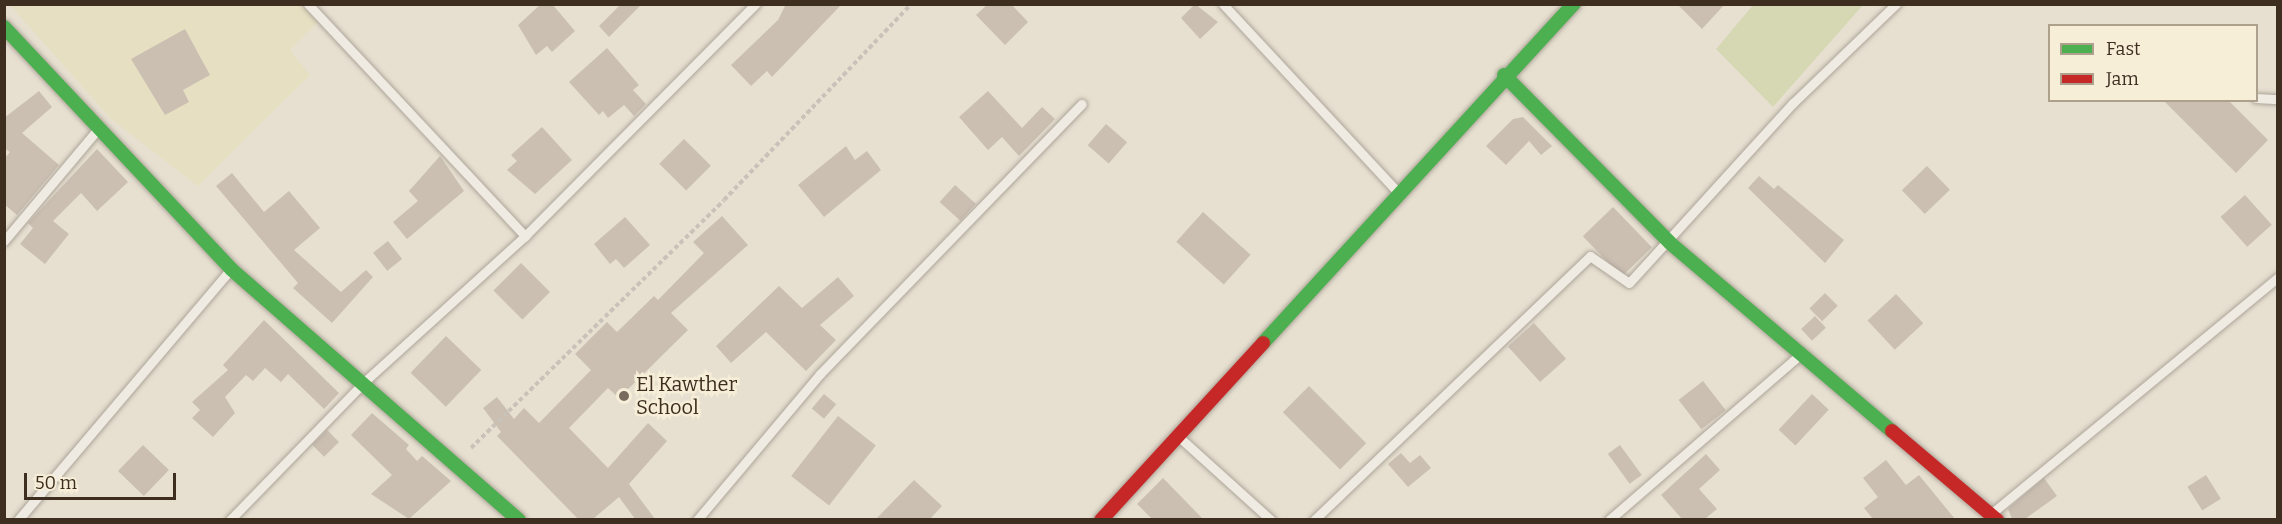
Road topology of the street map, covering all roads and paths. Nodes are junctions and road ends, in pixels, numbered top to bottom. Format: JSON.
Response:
{"nodes":[{"id":1,"x":308,"y":4,"type":"edge"},
{"id":2,"x":755,"y":4,"type":"edge"},
{"id":3,"x":911,"y":4,"type":"edge"},
{"id":4,"x":1223,"y":4,"type":"edge"},
{"id":5,"x":1574,"y":4,"type":"edge"},
{"id":6,"x":1896,"y":4,"type":"edge"},
{"id":7,"x":4,"y":27,"type":"edge"},
{"id":8,"x":1504,"y":75,"type":"junction"},
{"id":9,"x":2258,"y":98,"type":"edge"},
{"id":10,"x":2277,"y":99,"type":"edge"},
{"id":11,"x":1082,"y":104,"type":"dead end"},
{"id":12,"x":97,"y":130,"type":"junction"},
{"id":13,"x":1400,"y":195,"type":"junction"},
{"id":14,"x":525,"y":236,"type":"junction"},
{"id":15,"x":4,"y":241,"type":"edge"},
{"id":16,"x":1670,"y":243,"type":"junction"},
{"id":17,"x":231,"y":269,"type":"junction"},
{"id":18,"x":2277,"y":277,"type":"edge"},
{"id":19,"x":1802,"y":353,"type":"junction"},
{"id":20,"x":364,"y":382,"type":"junction"},
{"id":21,"x":1179,"y":436,"type":"junction"},
{"id":22,"x":456,"y":464,"type":"junction"},
{"id":23,"x":1991,"y":517,"type":"edge"},
{"id":24,"x":18,"y":519,"type":"edge"},
{"id":25,"x":230,"y":519,"type":"edge"},
{"id":26,"x":519,"y":519,"type":"edge"},
{"id":27,"x":698,"y":519,"type":"edge"},
{"id":28,"x":1101,"y":519,"type":"edge"},
{"id":29,"x":1271,"y":519,"type":"edge"},
{"id":30,"x":1314,"y":519,"type":"edge"},
{"id":31,"x":1609,"y":519,"type":"edge"}],
"edges":[{"from":1,"to":14,"type":"lane"},
{"from":2,"to":14,"type":"lane"},
{"from":3,"to":22,"type":"path"},
{"from":4,"to":13,"type":"lane"},
{"from":5,"to":8,"type":"street"},
{"from":6,"to":16,"type":"lane"},
{"from":7,"to":12,"type":"street"},
{"from":8,"to":13,"type":"street"},
{"from":8,"to":16,"type":"street"},
{"from":9,"to":10,"type":"lane"},
{"from":11,"to":27,"type":"lane"},
{"from":12,"to":15,"type":"lane"},
{"from":12,"to":17,"type":"street"},
{"from":13,"to":21,"type":"street"},
{"from":14,"to":20,"type":"lane"},
{"from":16,"to":19,"type":"street"},
{"from":16,"to":30,"type":"lane"},
{"from":17,"to":20,"type":"street"},
{"from":17,"to":24,"type":"lane"},
{"from":18,"to":23,"type":"lane"},
{"from":19,"to":23,"type":"street"},
{"from":19,"to":31,"type":"lane"},
{"from":20,"to":22,"type":"street"},
{"from":20,"to":25,"type":"lane"},
{"from":21,"to":28,"type":"street"},
{"from":21,"to":29,"type":"lane"},
{"from":22,"to":26,"type":"street"}]}
